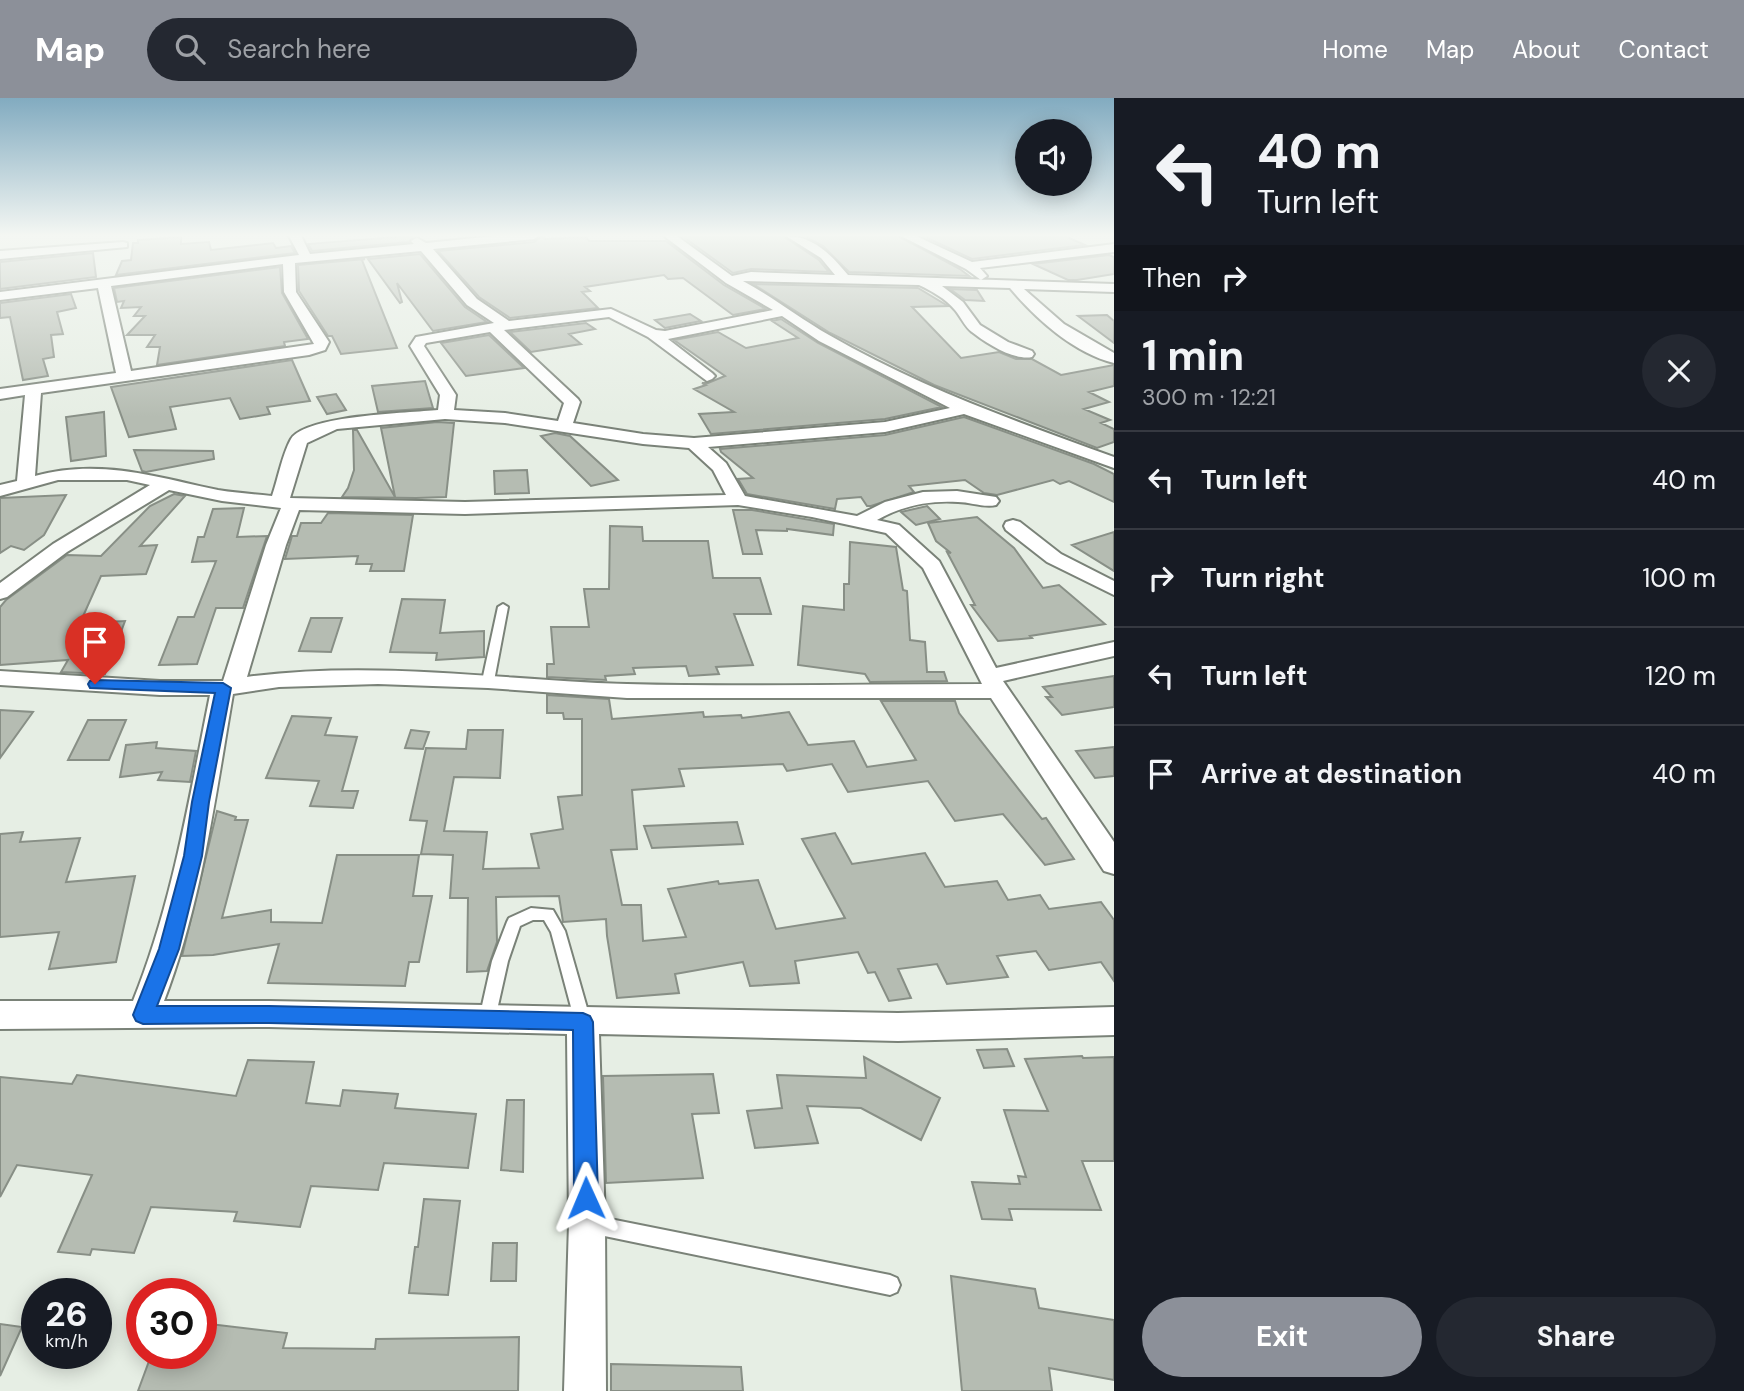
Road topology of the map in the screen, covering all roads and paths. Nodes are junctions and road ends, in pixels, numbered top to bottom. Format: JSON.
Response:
{"nodes":[{"id":1,"x":106,"y":296,"type":"edge"},
{"id":2,"x":293,"y":296,"type":"edge"},
{"id":3,"x":467,"y":296,"type":"edge"},
{"id":4,"x":762,"y":296,"type":"edge"},
{"id":5,"x":947,"y":296,"type":"edge"},
{"id":6,"x":1024,"y":296,"type":"edge"},
{"id":7,"x":783,"y":312,"type":"junction"},
{"id":8,"x":500,"y":326,"type":"junction"},
{"id":9,"x":653,"y":334,"type":"junction"},
{"id":10,"x":1027,"y":354,"type":"dead end"},
{"id":11,"x":1114,"y":359,"type":"edge"},
{"id":12,"x":707,"y":376,"type":"dead end"},
{"id":13,"x":125,"y":377,"type":"junction"},
{"id":14,"x":33,"y":390,"type":"junction"},
{"id":15,"x":0,"y":394,"type":"edge"},
{"id":16,"x":965,"y":409,"type":"junction"},
{"id":17,"x":445,"y":414,"type":"junction"},
{"id":18,"x":564,"y":427,"type":"junction"},
{"id":19,"x":694,"y":443,"type":"junction"},
{"id":20,"x":1114,"y":449,"type":"edge"},
{"id":21,"x":1097,"y":456,"type":"junction"},
{"id":22,"x":1114,"y":463,"type":"edge"},
{"id":23,"x":167,"y":483,"type":"junction"},
{"id":24,"x":24,"y":485,"type":"junction"},
{"id":25,"x":0,"y":491,"type":"edge"},
{"id":26,"x":738,"y":500,"type":"junction"},
{"id":27,"x":990,"y":501,"type":"dead end"},
{"id":28,"x":286,"y":502,"type":"junction"},
{"id":29,"x":861,"y":521,"type":"junction"},
{"id":30,"x":1013,"y":526,"type":"dead end"},
{"id":31,"x":1114,"y":589,"type":"edge"},
{"id":32,"x":0,"y":593,"type":"edge"},
{"id":33,"x":503,"y":607,"type":"dead end"},
{"id":34,"x":1114,"y":649,"type":"edge"},
{"id":35,"x":0,"y":678,"type":"edge"},
{"id":36,"x":488,"y":681,"type":"junction"},
{"id":37,"x":994,"y":684,"type":"junction"},
{"id":38,"x":228,"y":688,"type":"junction"},
{"id":39,"x":1114,"y":864,"type":"edge"},
{"id":40,"x":0,"y":1015,"type":"edge"},
{"id":41,"x":143,"y":1015,"type":"junction"},
{"id":42,"x":487,"y":1019,"type":"junction"},
{"id":43,"x":1114,"y":1021,"type":"edge"},
{"id":44,"x":583,"y":1022,"type":"junction"},
{"id":45,"x":587,"y":1223,"type":"junction"},
{"id":46,"x":890,"y":1285,"type":"dead end"},
{"id":47,"x":585,"y":1391,"type":"edge"}],
"edges":[{"from":1,"to":13,"type":"street"},
{"from":2,"to":13,"type":"street"},
{"from":3,"to":8,"type":"street"},
{"from":4,"to":7,"type":"street"},
{"from":5,"to":10,"type":"street"},
{"from":6,"to":11,"type":"street"},
{"from":7,"to":9,"type":"street"},
{"from":7,"to":16,"type":"street"},
{"from":8,"to":9,"type":"street"},
{"from":8,"to":17,"type":"street"},
{"from":8,"to":18,"type":"street"},
{"from":9,"to":12,"type":"street"},
{"from":13,"to":14,"type":"street"},
{"from":14,"to":15,"type":"street"},
{"from":14,"to":24,"type":"street"},
{"from":16,"to":19,"type":"street"},
{"from":16,"to":21,"type":"street"},
{"from":17,"to":18,"type":"street"},
{"from":17,"to":28,"type":"street"},
{"from":18,"to":19,"type":"street"},
{"from":19,"to":26,"type":"street"},
{"from":20,"to":21,"type":"street"},
{"from":21,"to":22,"type":"street"},
{"from":23,"to":24,"type":"street"},
{"from":23,"to":28,"type":"street"},
{"from":23,"to":32,"type":"street"},
{"from":24,"to":25,"type":"street"},
{"from":26,"to":28,"type":"street"},
{"from":26,"to":29,"type":"street"},
{"from":27,"to":29,"type":"street"},
{"from":28,"to":38,"type":"street"},
{"from":29,"to":37,"type":"street"},
{"from":30,"to":31,"type":"street"},
{"from":33,"to":36,"type":"lane"},
{"from":34,"to":37,"type":"street"},
{"from":35,"to":38,"type":"street"},
{"from":36,"to":37,"type":"street"},
{"from":36,"to":38,"type":"street"},
{"from":37,"to":39,"type":"street"},
{"from":38,"to":41,"type":"street"},
{"from":40,"to":41,"type":"street"},
{"from":41,"to":42,"type":"street"},
{"from":42,"to":44,"type":"street"},
{"from":42,"to":44,"type":"lane"},
{"from":43,"to":44,"type":"street"},
{"from":44,"to":45,"type":"street"},
{"from":45,"to":46,"type":"lane"},
{"from":45,"to":47,"type":"street"}]}
